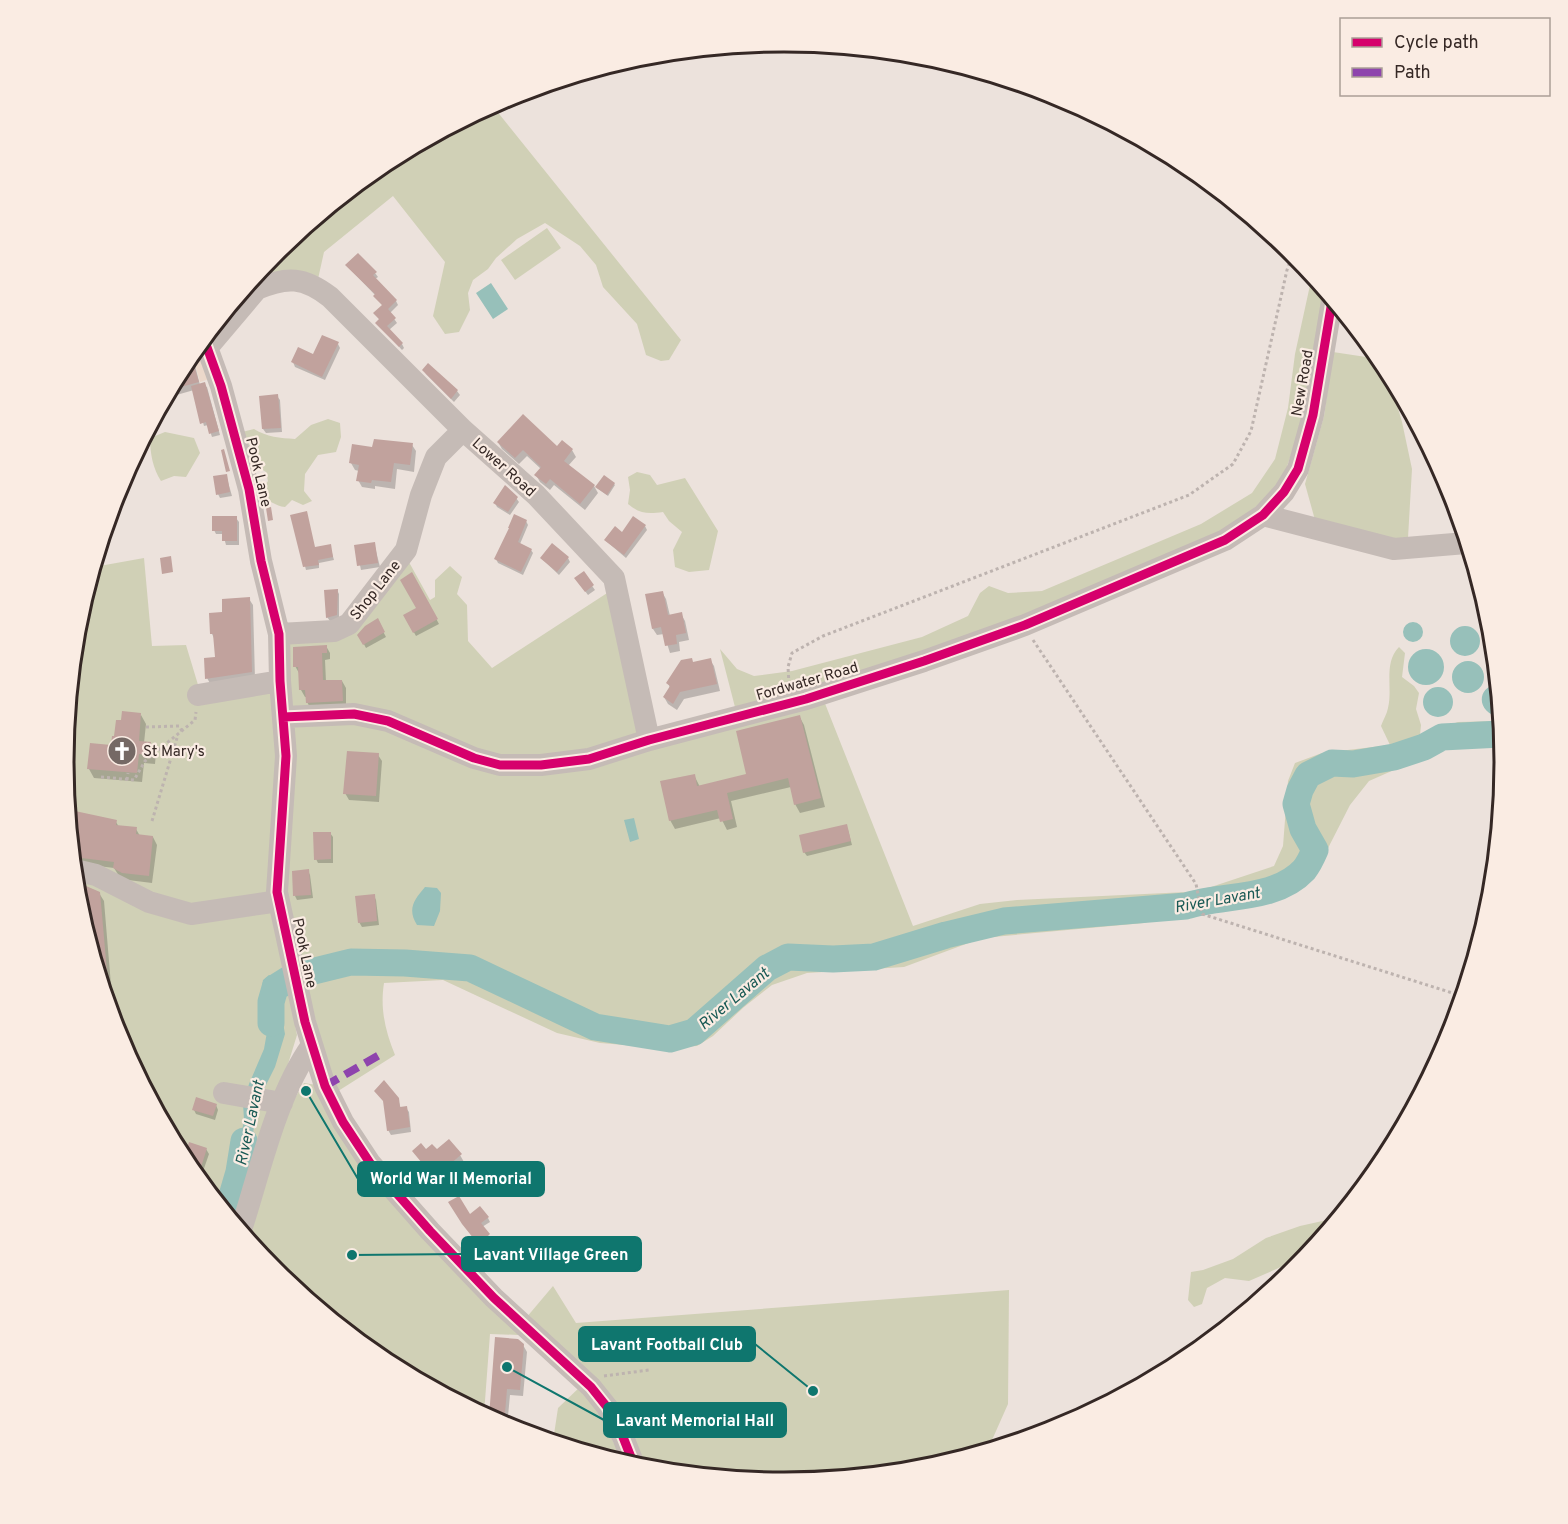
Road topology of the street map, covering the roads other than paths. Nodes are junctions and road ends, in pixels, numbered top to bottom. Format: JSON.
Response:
{"nodes":[{"id":1,"x":259,"y":286,"type":"edge"},
{"id":2,"x":1330,"y":310,"type":"edge"},
{"id":3,"x":208,"y":349,"type":"edge"},
{"id":4,"x":463,"y":430,"type":"junction"},
{"id":5,"x":1298,"y":469,"type":"joint"},
{"id":6,"x":1263,"y":515,"type":"junction"},
{"id":7,"x":1459,"y":544,"type":"edge"},
{"id":8,"x":279,"y":634,"type":"junction"},
{"id":9,"x":280,"y":681,"type":"junction"},
{"id":10,"x":198,"y":695,"type":"road end"},
{"id":11,"x":283,"y":717,"type":"junction"},
{"id":12,"x":649,"y":740,"type":"junction"},
{"id":13,"x":84,"y":872,"type":"edge"},
{"id":14,"x":279,"y":902,"type":"junction"},
{"id":15,"x":312,"y":1045,"type":"junction"},
{"id":16,"x":230,"y":1094,"type":"dead end"},
{"id":17,"x":275,"y":1102,"type":"junction"},
{"id":18,"x":243,"y":1221,"type":"edge"},
{"id":19,"x":629,"y":1454,"type":"edge"}],
"edges":[{"from":1,"to":4,"type":"street","name":"Lower Road"},
{"from":2,"to":5,"type":"street","name":"New Road"},
{"from":3,"to":8,"type":"street","name":"Pook Lane"},
{"from":4,"to":8,"type":"street","name":"Shop Lane"},
{"from":4,"to":12,"type":"street","name":"Lower Road"},
{"from":5,"to":6,"type":"street","name":"Fordwater Road"},
{"from":6,"to":7,"type":"street"},
{"from":6,"to":12,"type":"street","name":"Fordwater Road"},
{"from":8,"to":9,"type":"street","name":"Pook Lane"},
{"from":9,"to":10,"type":"street"},
{"from":9,"to":11,"type":"street","name":"Pook Lane"},
{"from":11,"to":12,"type":"street","name":"Fordwater Road"},
{"from":11,"to":14,"type":"street","name":"Pook Lane"},
{"from":13,"to":14,"type":"street"},
{"from":14,"to":15,"type":"street","name":"Pook Lane"},
{"from":15,"to":17,"type":"street"},
{"from":15,"to":19,"type":"street","name":"Pook Lane"},
{"from":16,"to":17,"type":"street"},
{"from":17,"to":18,"type":"street"}]}
